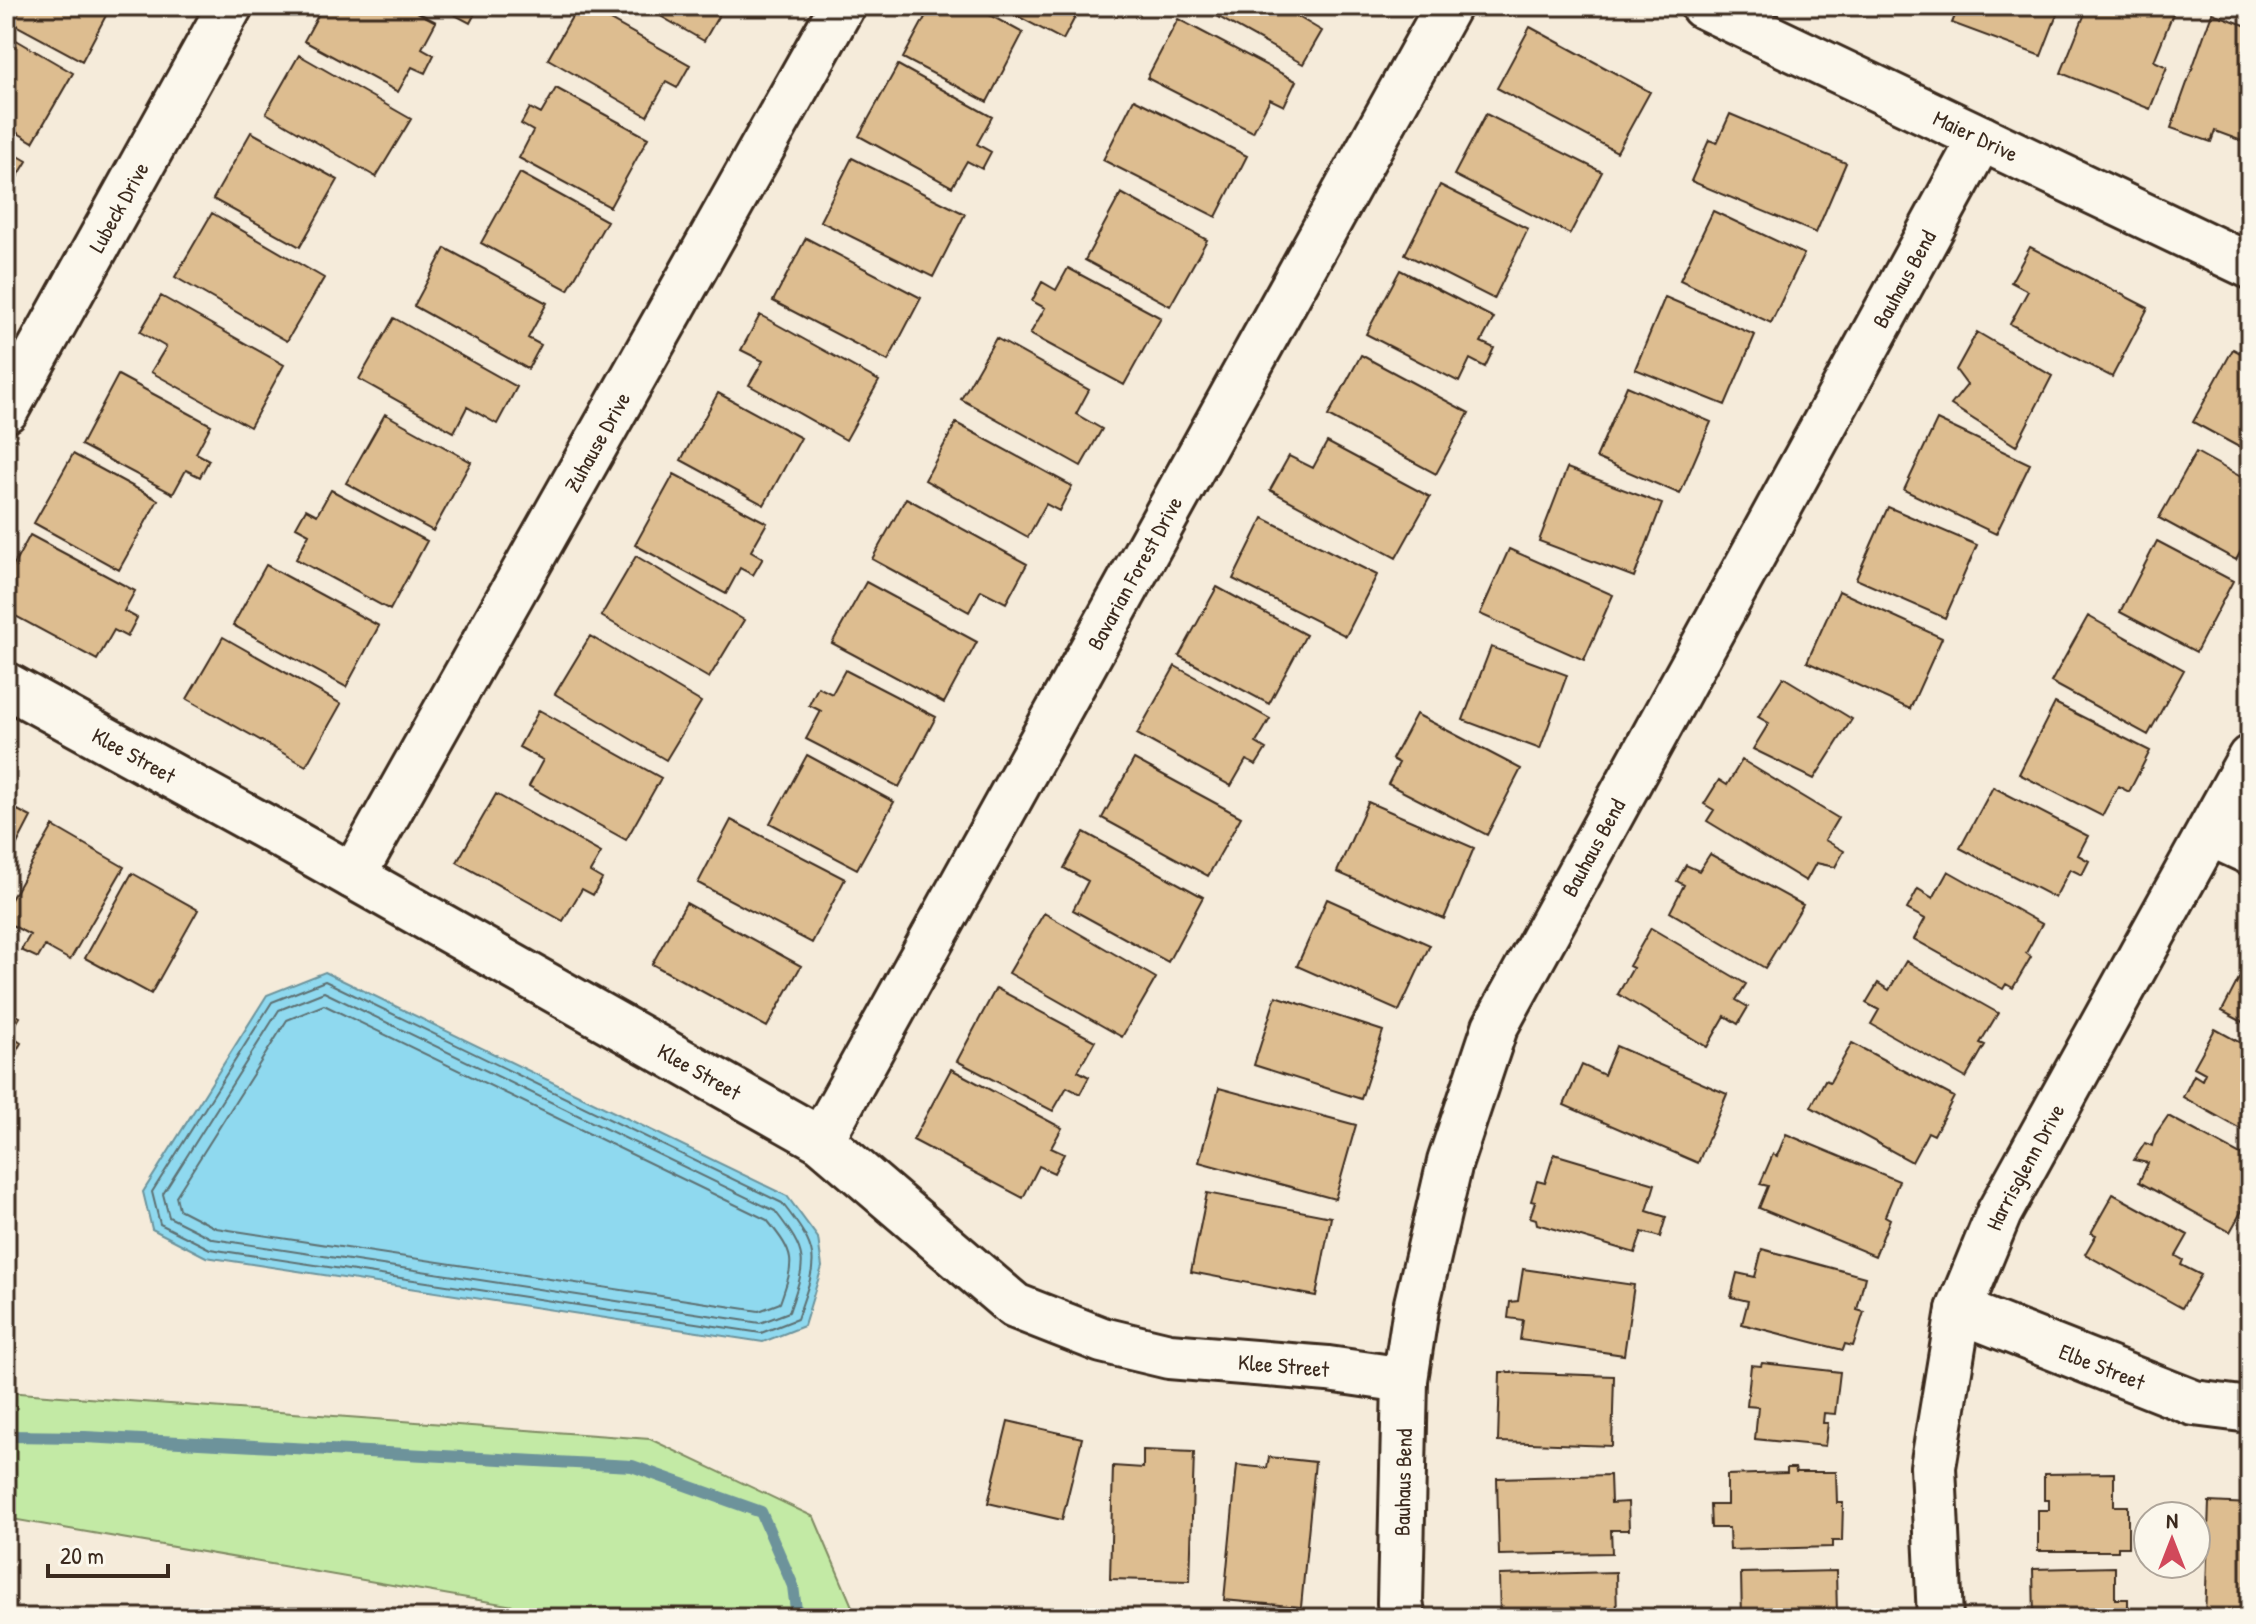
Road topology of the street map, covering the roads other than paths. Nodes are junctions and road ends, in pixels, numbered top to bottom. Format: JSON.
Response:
{"nodes":[{"id":1,"x":230,"y":6,"type":"edge"},
{"id":2,"x":842,"y":6,"type":"edge"},
{"id":3,"x":1448,"y":6,"type":"edge"},
{"id":4,"x":1703,"y":6,"type":"edge"},
{"id":5,"x":1981,"y":138,"type":"junction"},
{"id":6,"x":2250,"y":266,"type":"edge"},
{"id":7,"x":6,"y":410,"type":"edge"},
{"id":8,"x":6,"y":685,"type":"edge"},
{"id":9,"x":2250,"y":758,"type":"edge"},
{"id":10,"x":2209,"y":833,"type":"junction"},
{"id":11,"x":2250,"y":852,"type":"edge"},
{"id":12,"x":353,"y":876,"type":"junction"},
{"id":13,"x":821,"y":1140,"type":"junction"},
{"id":14,"x":1959,"y":1310,"type":"junction"},
{"id":15,"x":1405,"y":1380,"type":"junction"},
{"id":16,"x":2250,"y":1410,"type":"edge"},
{"id":17,"x":1403,"y":1618,"type":"edge"},
{"id":18,"x":1940,"y":1618,"type":"edge"}],
"edges":[{"from":1,"to":7,"type":"street","name":"Lubeck Drive"},
{"from":2,"to":12,"type":"street","name":"Zuhause Drive"},
{"from":3,"to":13,"type":"street","name":"Bavarian Forest Drive"},
{"from":4,"to":5,"type":"street","name":"Maier Drive"},
{"from":5,"to":6,"type":"street","name":"Maier Drive"},
{"from":5,"to":15,"type":"street","name":"Bauhaus Bend"},
{"from":8,"to":12,"type":"street","name":"Klee Street"},
{"from":9,"to":10,"type":"street","name":"Harrisglenn Drive"},
{"from":10,"to":11,"type":"street"},
{"from":10,"to":14,"type":"street","name":"Harrisglenn Drive"},
{"from":12,"to":13,"type":"street","name":"Klee Street"},
{"from":13,"to":15,"type":"street","name":"Klee Street"},
{"from":14,"to":16,"type":"street","name":"Elbe Street"},
{"from":14,"to":18,"type":"street","name":"Harrisglenn Drive"},
{"from":15,"to":17,"type":"street","name":"Bauhaus Bend"}]}
